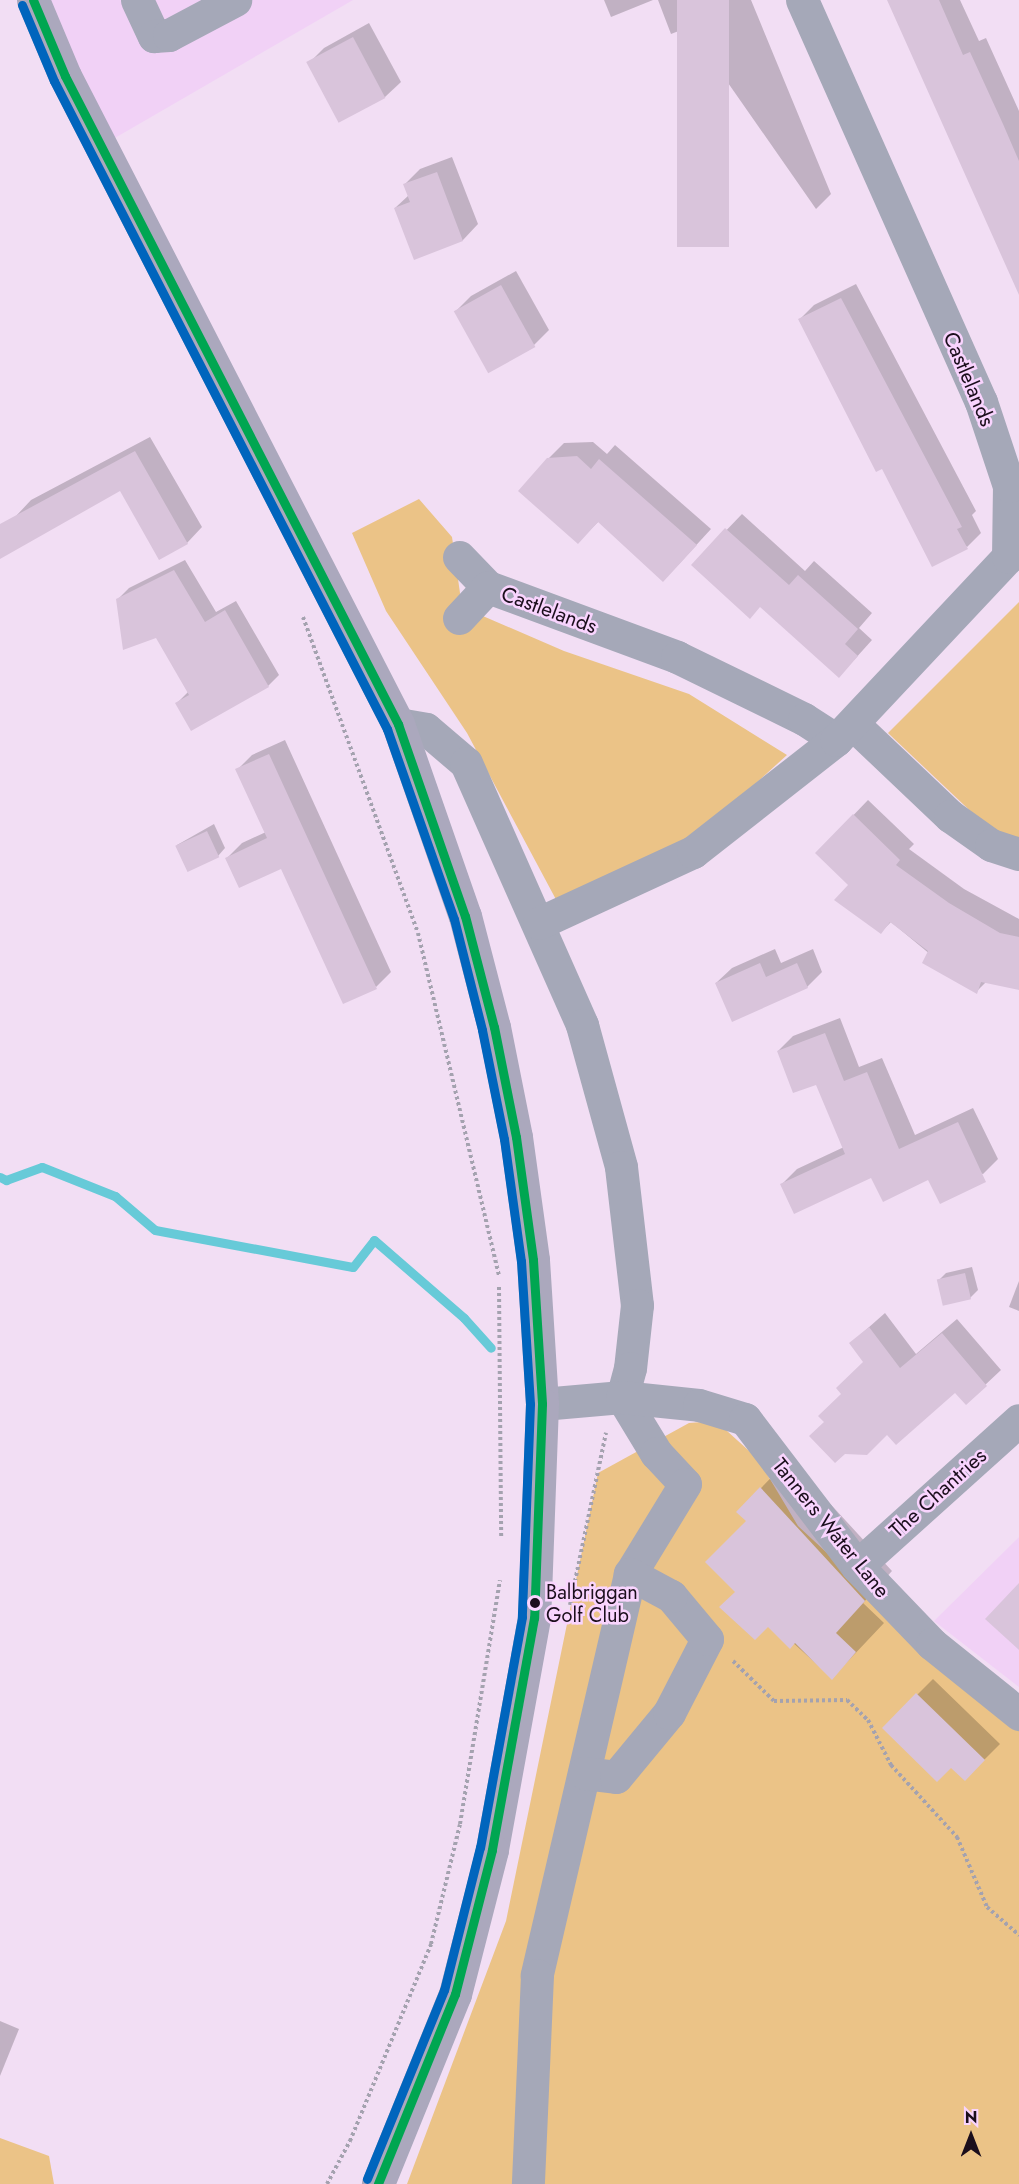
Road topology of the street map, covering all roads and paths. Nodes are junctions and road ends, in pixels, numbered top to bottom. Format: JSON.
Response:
{"nodes":[{"id":1,"x":33,"y":0,"type":"edge"},
{"id":2,"x":137,"y":0,"type":"edge"},
{"id":3,"x":235,"y":0,"type":"edge"},
{"id":4,"x":802,"y":0,"type":"edge"},
{"id":5,"x":459,"y":557,"type":"dead end"},
{"id":6,"x":488,"y":587,"type":"junction"},
{"id":7,"x":300,"y":609,"type":"dead end"},
{"id":8,"x":459,"y":618,"type":"dead end"},
{"id":9,"x":398,"y":724,"type":"junction"},
{"id":10,"x":844,"y":732,"type":"junction"},
{"id":11,"x":1019,"y":854,"type":"edge"},
{"id":12,"x":539,"y":923,"type":"junction"},
{"id":13,"x":621,"y":1397,"type":"junction"},
{"id":14,"x":542,"y":1404,"type":"junction"},
{"id":15,"x":1019,"y":1420,"type":"edge"},
{"id":16,"x":501,"y":1540,"type":"dead end"},
{"id":17,"x":857,"y":1566,"type":"junction"},
{"id":18,"x":630,"y":1574,"type":"junction"},
{"id":19,"x":501,"y":1575,"type":"dead end"},
{"id":20,"x":707,"y":1639,"type":"junction"},
{"id":21,"x":1019,"y":1714,"type":"edge"},
{"id":22,"x":584,"y":1773,"type":"junction"},
{"id":23,"x":1019,"y":1935,"type":"edge"},
{"id":24,"x":327,"y":2184,"type":"edge"},
{"id":25,"x":378,"y":2184,"type":"edge"},
{"id":26,"x":528,"y":2184,"type":"edge"}],
"edges":[{"from":1,"to":9,"type":"main road"},
{"from":2,"to":3,"type":"street"},
{"from":4,"to":10,"type":"street","name":"Castlelands"},
{"from":5,"to":6,"type":"street","name":"Castlelands"},
{"from":6,"to":8,"type":"street","name":"Castlelands"},
{"from":6,"to":10,"type":"street","name":"Castlelands"},
{"from":7,"to":16,"type":"path"},
{"from":9,"to":12,"type":"street"},
{"from":9,"to":14,"type":"main road"},
{"from":10,"to":11,"type":"street","name":"Castlelands"},
{"from":10,"to":12,"type":"street","name":"Castlelands"},
{"from":12,"to":13,"type":"street"},
{"from":13,"to":14,"type":"street","name":"Tanners Water Lane"},
{"from":13,"to":17,"type":"street","name":"Tanners Water Lane"},
{"from":13,"to":18,"type":"street"},
{"from":14,"to":25,"type":"main road"},
{"from":15,"to":17,"type":"street","name":"The Chantries"},
{"from":17,"to":21,"type":"street","name":"Tanners Water Lane"},
{"from":18,"to":20,"type":"street"},
{"from":18,"to":22,"type":"street"},
{"from":19,"to":24,"type":"path"},
{"from":20,"to":22,"type":"street"},
{"from":20,"to":23,"type":"path"},
{"from":22,"to":26,"type":"street"}]}
